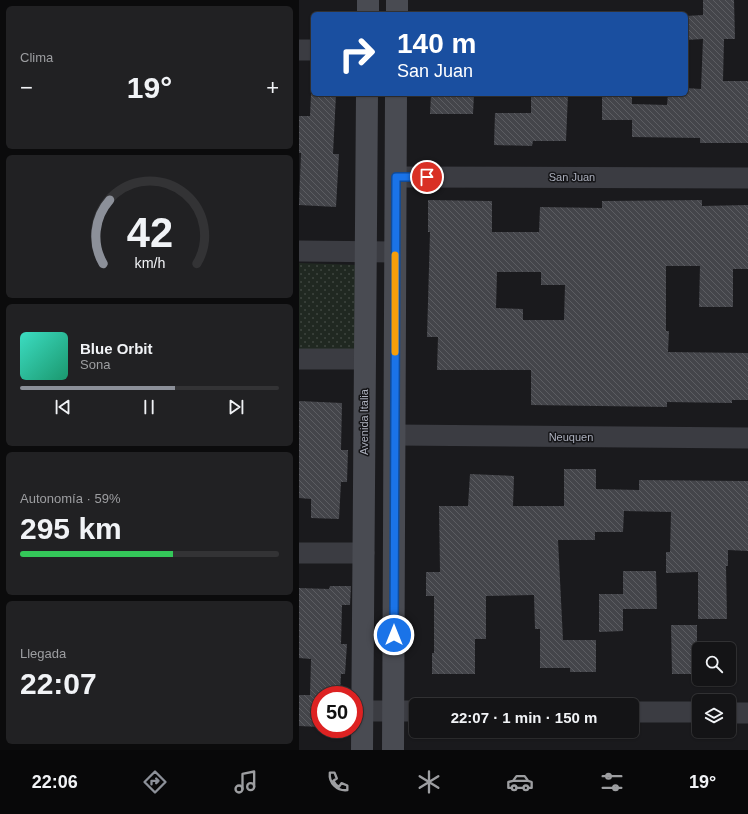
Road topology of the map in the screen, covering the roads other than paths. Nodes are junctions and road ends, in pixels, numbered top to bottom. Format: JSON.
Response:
{"nodes":[{"id":1,"x":368,"y":0,"type":"edge"},
{"id":2,"x":397,"y":0,"type":"edge"},
{"id":3,"x":368,"y":12,"type":"edge"},
{"id":4,"x":397,"y":12,"type":"edge"},
{"id":5,"x":299,"y":50,"type":"edge"},
{"id":6,"x":311,"y":50,"type":"edge"},
{"id":7,"x":367,"y":96,"type":"edge"},
{"id":8,"x":396,"y":96,"type":"edge"},
{"id":9,"x":396,"y":177,"type":"junction"},
{"id":10,"x":748,"y":178,"type":"edge"},
{"id":11,"x":299,"y":251,"type":"edge"},
{"id":12,"x":366,"y":252,"type":"junction"},
{"id":13,"x":395,"y":252,"type":"junction"},
{"id":14,"x":299,"y":359,"type":"edge"},
{"id":15,"x":365,"y":359,"type":"junction"},
{"id":16,"x":395,"y":435,"type":"junction"},
{"id":17,"x":748,"y":438,"type":"edge"},
{"id":18,"x":299,"y":553,"type":"edge"},
{"id":19,"x":363,"y":553,"type":"junction"},
{"id":20,"x":363,"y":686,"type":"edge"},
{"id":21,"x":363,"y":711,"type":"edge"},
{"id":22,"x":393,"y":711,"type":"junction"},
{"id":23,"x":409,"y":711,"type":"edge"},
{"id":24,"x":639,"y":712,"type":"edge"},
{"id":25,"x":692,"y":712,"type":"edge"},
{"id":26,"x":736,"y":713,"type":"edge"},
{"id":27,"x":748,"y":713,"type":"edge"},
{"id":28,"x":362,"y":738,"type":"edge"},
{"id":29,"x":362,"y":750,"type":"edge"},
{"id":30,"x":393,"y":750,"type":"edge"}],
"edges":[{"from":1,"to":3,"type":"main road"},
{"from":2,"to":4,"type":"main road"},
{"from":5,"to":6,"type":"street"},
{"from":7,"to":12,"type":"main road","name":"Avenida Italia"},
{"from":8,"to":9,"type":"main road"},
{"from":9,"to":10,"type":"street","name":"San Juan"},
{"from":9,"to":13,"type":"main road"},
{"from":11,"to":12,"type":"street"},
{"from":12,"to":13,"type":"street"},
{"from":12,"to":15,"type":"main road","name":"Avenida Italia"},
{"from":13,"to":16,"type":"main road"},
{"from":14,"to":15,"type":"street"},
{"from":15,"to":19,"type":"main road","name":"Avenida Italia"},
{"from":16,"to":17,"type":"street","name":"Neuquen"},
{"from":16,"to":22,"type":"main road"},
{"from":18,"to":19,"type":"street"},
{"from":19,"to":20,"type":"main road","name":"Avenida Italia"},
{"from":21,"to":22,"type":"street"},
{"from":22,"to":23,"type":"street"},
{"from":22,"to":30,"type":"main road"},
{"from":24,"to":25,"type":"street"},
{"from":26,"to":27,"type":"street"},
{"from":28,"to":29,"type":"main road","name":"Avenida Italia"}]}
